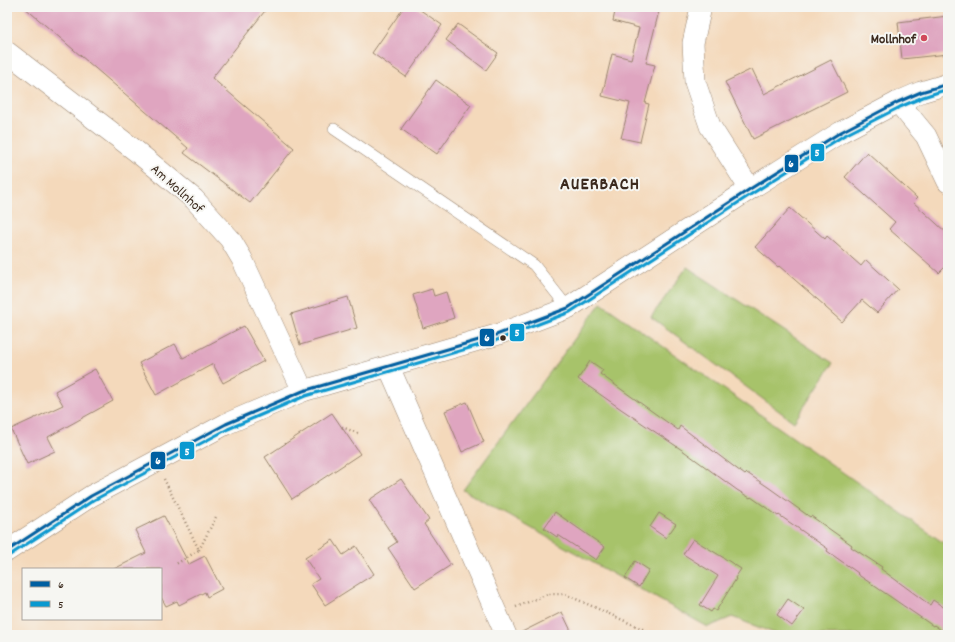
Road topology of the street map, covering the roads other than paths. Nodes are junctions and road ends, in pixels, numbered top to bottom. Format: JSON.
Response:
{"nodes":[{"id":1,"x":701,"y":7,"type":"edge"},
{"id":2,"x":7,"y":52,"type":"edge"},
{"id":3,"x":948,"y":84,"type":"edge"},
{"id":4,"x":898,"y":102,"type":"junction"},
{"id":5,"x":334,"y":129,"type":"dead end"},
{"id":6,"x":948,"y":182,"type":"edge"},
{"id":7,"x":750,"y":189,"type":"junction"},
{"id":8,"x":568,"y":308,"type":"junction"},
{"id":9,"x":389,"y":367,"type":"junction"},
{"id":10,"x":304,"y":391,"type":"junction"},
{"id":11,"x":7,"y":551,"type":"edge"},
{"id":12,"x":506,"y":635,"type":"edge"}],
"edges":[{"from":1,"to":7,"type":"street"},
{"from":2,"to":10,"type":"street","name":"Am Mollnhof"},
{"from":3,"to":4,"type":"street"},
{"from":4,"to":6,"type":"street"},
{"from":4,"to":7,"type":"street"},
{"from":5,"to":8,"type":"lane"},
{"from":7,"to":8,"type":"street"},
{"from":8,"to":9,"type":"street"},
{"from":9,"to":10,"type":"street"},
{"from":9,"to":12,"type":"street"},
{"from":10,"to":11,"type":"street"}]}
